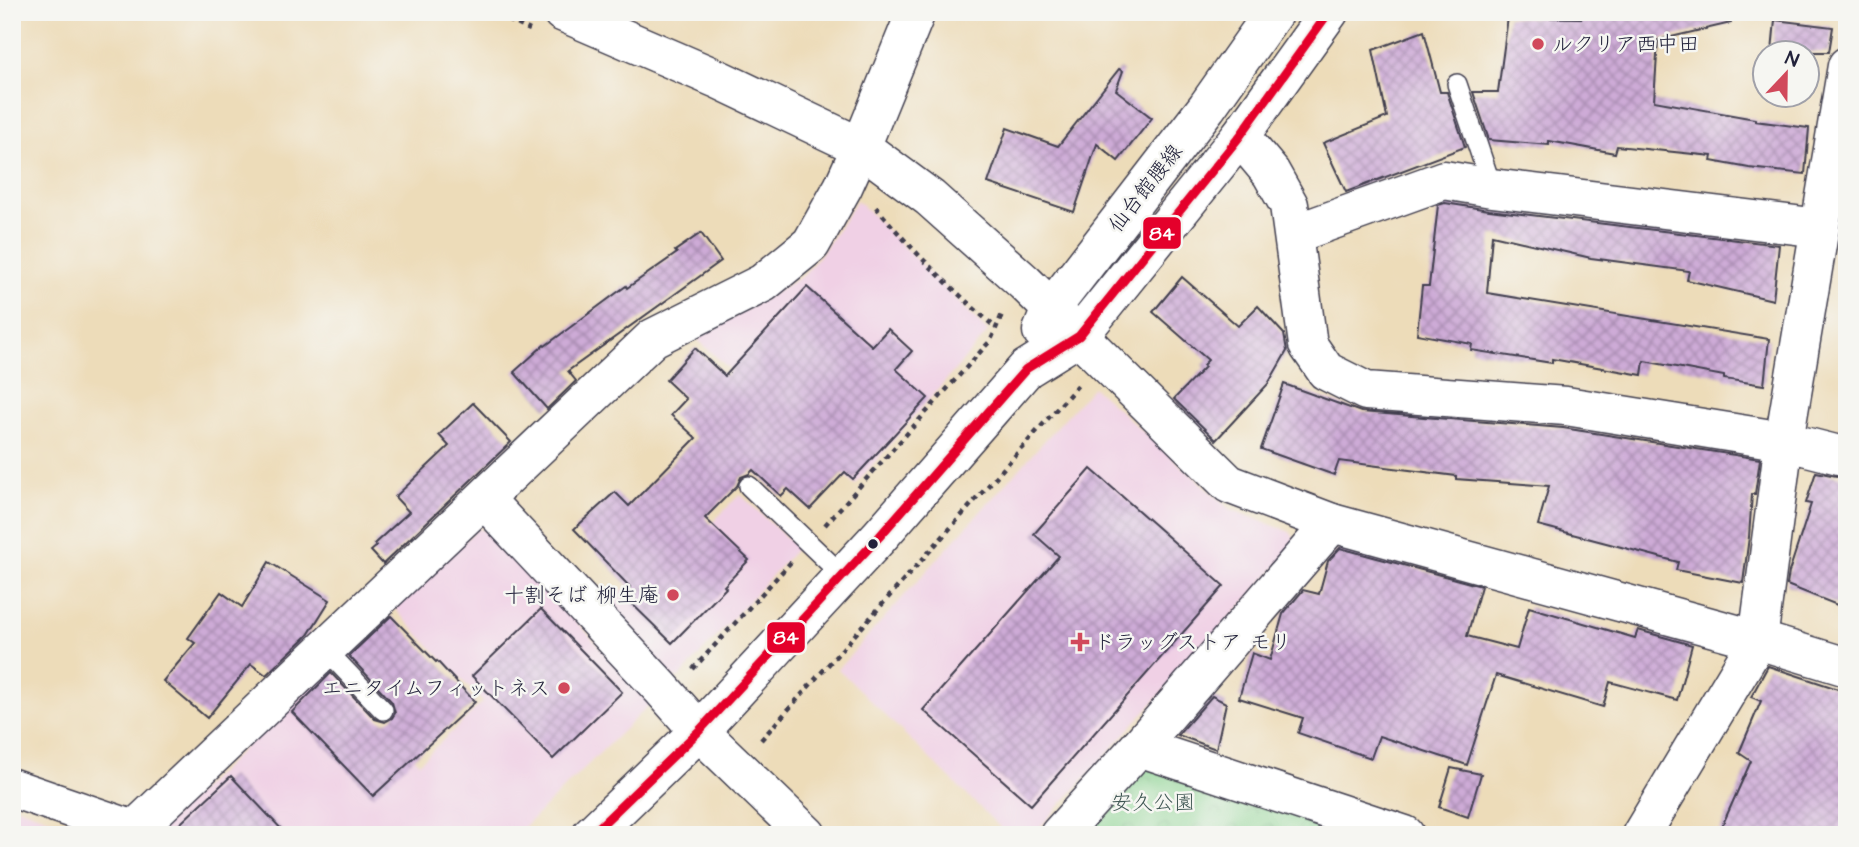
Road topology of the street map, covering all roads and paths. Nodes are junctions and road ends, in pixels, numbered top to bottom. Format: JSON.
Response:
{"nodes":[{"id":1,"x":562,"y":12,"type":"edge"},
{"id":2,"x":916,"y":12,"type":"edge"},
{"id":3,"x":1274,"y":12,"type":"edge"},
{"id":4,"x":1329,"y":12,"type":"edge"},
{"id":5,"x":1847,"y":66,"type":"edge"},
{"id":6,"x":1457,"y":84,"type":"dead end"},
{"id":7,"x":1240,"y":136,"type":"junction"},
{"id":8,"x":861,"y":147,"type":"junction"},
{"id":9,"x":1492,"y":188,"type":"junction"},
{"id":10,"x":873,"y":202,"type":"dead end"},
{"id":11,"x":1820,"y":228,"type":"junction"},
{"id":12,"x":1294,"y":234,"type":"junction"},
{"id":13,"x":1007,"y":303,"type":"dead end"},
{"id":14,"x":1051,"y":309,"type":"junction"},
{"id":15,"x":996,"y":328,"type":"junction"},
{"id":16,"x":1079,"y":336,"type":"junction"},
{"id":17,"x":1026,"y":369,"type":"junction"},
{"id":18,"x":1080,"y":382,"type":"dead end"},
{"id":19,"x":1784,"y":441,"type":"junction"},
{"id":20,"x":1847,"y":457,"type":"edge"},
{"id":21,"x":749,"y":486,"type":"dead end"},
{"id":22,"x":484,"y":499,"type":"junction"},
{"id":23,"x":1332,"y":523,"type":"junction"},
{"id":24,"x":809,"y":543,"type":"junction"},
{"id":25,"x":843,"y":576,"type":"junction"},
{"id":26,"x":1758,"y":640,"type":"junction"},
{"id":27,"x":326,"y":649,"type":"junction"},
{"id":28,"x":1847,"y":667,"type":"edge"},
{"id":29,"x":687,"y":675,"type":"dead end"},
{"id":30,"x":383,"y":709,"type":"dead end"},
{"id":31,"x":699,"y":731,"type":"junction"},
{"id":32,"x":760,"y":741,"type":"dead end"},
{"id":33,"x":1139,"y":747,"type":"junction"},
{"id":34,"x":12,"y":788,"type":"edge"},
{"id":35,"x":1338,"y":825,"type":"edge"},
{"id":36,"x":132,"y":832,"type":"edge"},
{"id":37,"x":591,"y":835,"type":"edge"},
{"id":38,"x":807,"y":835,"type":"edge"},
{"id":39,"x":1059,"y":835,"type":"edge"},
{"id":40,"x":1405,"y":835,"type":"edge"},
{"id":41,"x":1641,"y":835,"type":"edge"}],
"edges":[{"from":1,"to":8,"type":"street"},
{"from":2,"to":8,"type":"street"},
{"from":3,"to":14,"type":"street","name":"仙台館腰線"},
{"from":4,"to":7,"type":"street","name":"仙台館腰線"},
{"from":5,"to":11,"type":"street"},
{"from":6,"to":9,"type":"lane"},
{"from":7,"to":12,"type":"street"},
{"from":7,"to":16,"type":"street","name":"仙台館腰線"},
{"from":8,"to":14,"type":"street"},
{"from":8,"to":22,"type":"street"},
{"from":9,"to":11,"type":"street"},
{"from":9,"to":12,"type":"street"},
{"from":10,"to":15,"type":"path"},
{"from":11,"to":19,"type":"street"},
{"from":12,"to":19,"type":"street"},
{"from":13,"to":15,"type":"path"},
{"from":14,"to":16,"type":"street"},
{"from":14,"to":17,"type":"street","name":"仙台館腰線"},
{"from":15,"to":24,"type":"path"},
{"from":16,"to":17,"type":"street","name":"仙台館腰線"},
{"from":16,"to":23,"type":"street"},
{"from":17,"to":25,"type":"street","name":"仙台館腰線"},
{"from":18,"to":32,"type":"path"},
{"from":19,"to":20,"type":"street"},
{"from":19,"to":26,"type":"street"},
{"from":21,"to":24,"type":"lane"},
{"from":22,"to":27,"type":"street"},
{"from":22,"to":31,"type":"street"},
{"from":23,"to":26,"type":"street"},
{"from":23,"to":33,"type":"street"},
{"from":24,"to":25,"type":"lane"},
{"from":24,"to":29,"type":"path"},
{"from":25,"to":31,"type":"street","name":"仙台館腰線"},
{"from":26,"to":28,"type":"street"},
{"from":26,"to":41,"type":"street"},
{"from":27,"to":30,"type":"lane"},
{"from":27,"to":36,"type":"street"},
{"from":31,"to":37,"type":"street","name":"仙台館腰線"},
{"from":31,"to":38,"type":"street"},
{"from":33,"to":35,"type":"street"},
{"from":33,"to":39,"type":"street"},
{"from":34,"to":36,"type":"street"},
{"from":35,"to":40,"type":"street"}]}
